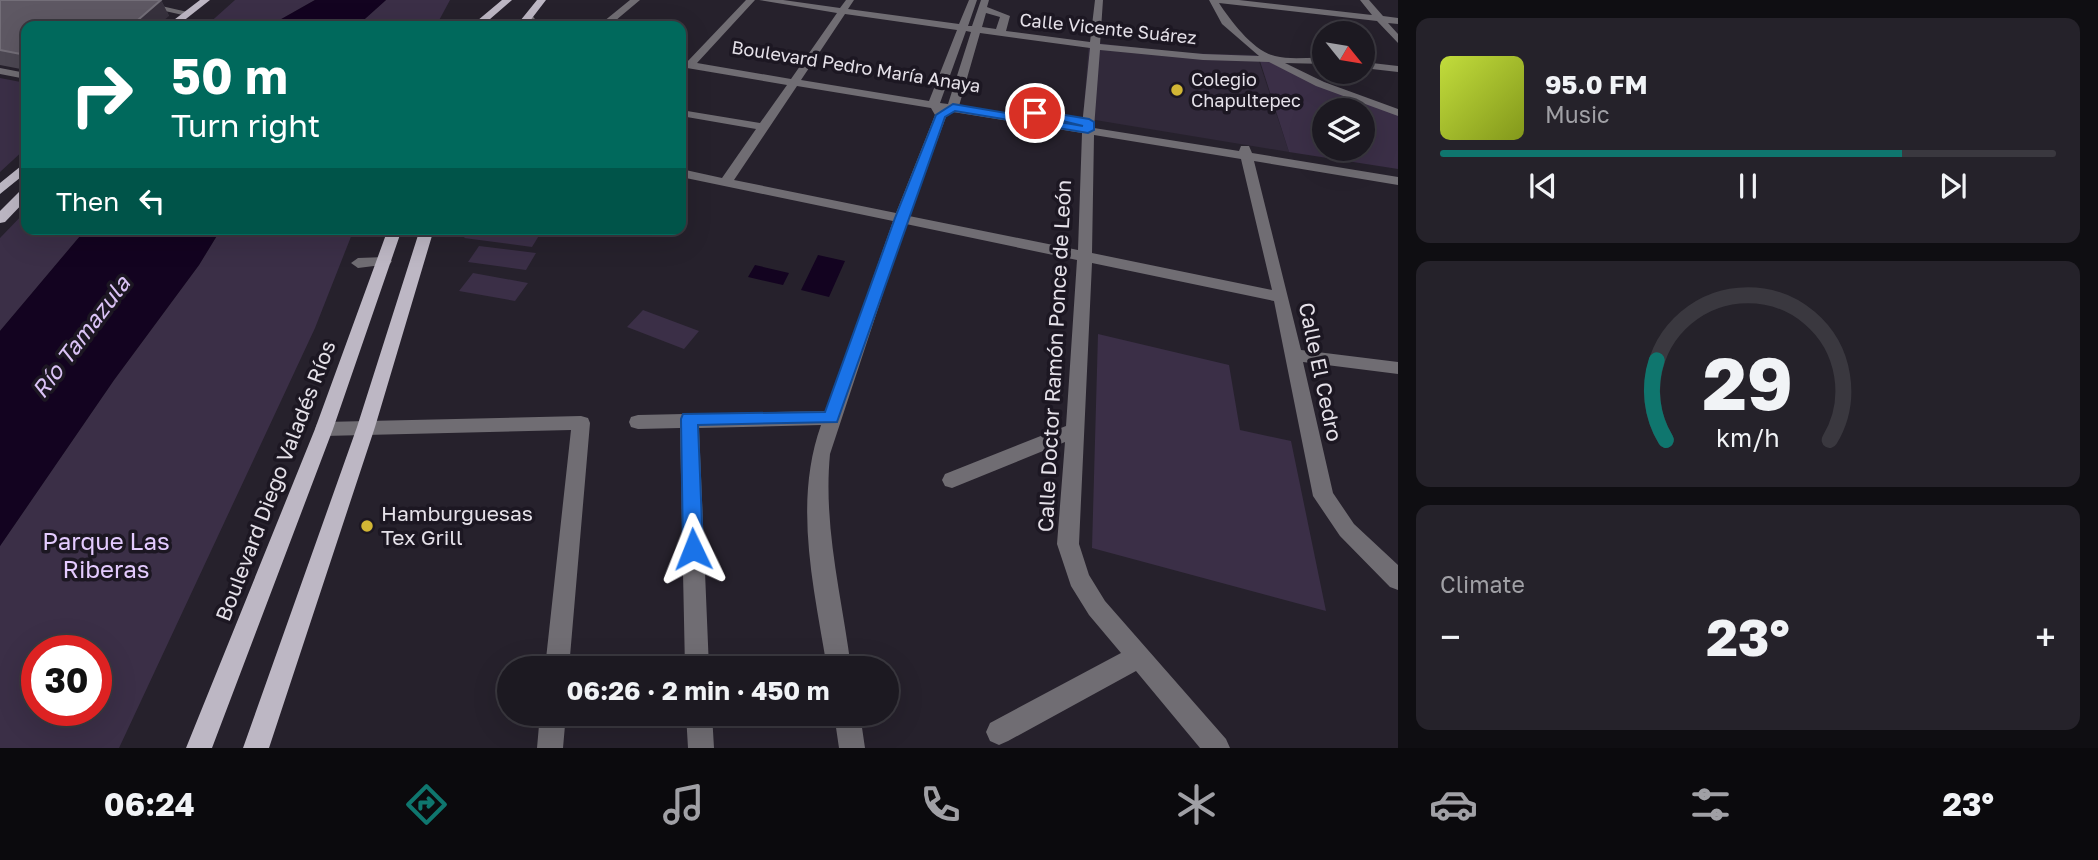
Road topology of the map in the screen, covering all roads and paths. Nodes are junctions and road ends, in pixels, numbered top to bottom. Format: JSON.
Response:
{"nodes":[{"id":1,"x":121,"y":0,"type":"edge"},
{"id":2,"x":206,"y":0,"type":"edge"},
{"id":3,"x":220,"y":0,"type":"edge"},
{"id":4,"x":508,"y":0,"type":"edge"},
{"id":5,"x":636,"y":0,"type":"edge"},
{"id":6,"x":751,"y":0,"type":"edge"},
{"id":7,"x":763,"y":0,"type":"edge"},
{"id":8,"x":850,"y":0,"type":"edge"},
{"id":9,"x":973,"y":0,"type":"edge"},
{"id":10,"x":1099,"y":0,"type":"edge"},
{"id":11,"x":1214,"y":0,"type":"edge"},
{"id":12,"x":1223,"y":0,"type":"edge"},
{"id":13,"x":1364,"y":0,"type":"edge"},
{"id":14,"x":541,"y":1,"type":"edge"},
{"id":15,"x":984,"y":4,"type":"edge"},
{"id":16,"x":842,"y":11,"type":"junction"},
{"id":17,"x":187,"y":13,"type":"junction"},
{"id":18,"x":528,"y":17,"type":"junction"},
{"id":19,"x":1380,"y":19,"type":"junction"},
{"id":20,"x":177,"y":21,"type":"edge"},
{"id":21,"x":190,"y":21,"type":"edge"},
{"id":22,"x":195,"y":21,"type":"edge"},
{"id":23,"x":482,"y":21,"type":"edge"},
{"id":24,"x":525,"y":21,"type":"edge"},
{"id":25,"x":531,"y":21,"type":"edge"},
{"id":26,"x":609,"y":21,"type":"edge"},
{"id":27,"x":1398,"y":21,"type":"edge"},
{"id":28,"x":963,"y":29,"type":"junction"},
{"id":29,"x":977,"y":31,"type":"junction"},
{"id":30,"x":1000,"y":34,"type":"junction"},
{"id":31,"x":1398,"y":40,"type":"edge"},
{"id":32,"x":1096,"y":46,"type":"junction"},
{"id":33,"x":1270,"y":58,"type":"junction"},
{"id":34,"x":1284,"y":58,"type":"junction"},
{"id":35,"x":1312,"y":60,"type":"edge"},
{"id":36,"x":687,"y":61,"type":"edge"},
{"id":37,"x":1376,"y":66,"type":"edge"},
{"id":38,"x":1398,"y":69,"type":"edge"},
{"id":39,"x":0,"y":71,"type":"edge"},
{"id":40,"x":21,"y":75,"type":"edge"},
{"id":41,"x":797,"y":79,"type":"junction"},
{"id":42,"x":944,"y":105,"type":"junction"},
{"id":43,"x":1398,"y":107,"type":"edge"},
{"id":44,"x":1398,"y":113,"type":"edge"},
{"id":45,"x":686,"y":114,"type":"edge"},
{"id":46,"x":1089,"y":126,"type":"junction"},
{"id":47,"x":764,"y":127,"type":"junction"},
{"id":48,"x":1246,"y":152,"type":"junction"},
{"id":49,"x":21,"y":171,"type":"edge"},
{"id":50,"x":1398,"y":173,"type":"edge"},
{"id":51,"x":686,"y":174,"type":"edge"},
{"id":52,"x":1398,"y":181,"type":"edge"},
{"id":53,"x":726,"y":182,"type":"junction"},
{"id":54,"x":0,"y":190,"type":"edge"},
{"id":55,"x":21,"y":198,"type":"edge"},
{"id":56,"x":901,"y":218,"type":"junction"},
{"id":57,"x":0,"y":219,"type":"edge"},
{"id":58,"x":394,"y":235,"type":"edge"},
{"id":59,"x":425,"y":235,"type":"edge"},
{"id":60,"x":1085,"y":256,"type":"junction"},
{"id":61,"x":385,"y":261,"type":"junction"},
{"id":62,"x":358,"y":263,"type":"dead end"},
{"id":63,"x":1281,"y":297,"type":"junction"},
{"id":64,"x":1294,"y":355,"type":"junction"},
{"id":65,"x":1398,"y":368,"type":"edge"},
{"id":66,"x":831,"y":418,"type":"junction"},
{"id":67,"x":689,"y":419,"type":"junction"},
{"id":68,"x":638,"y":422,"type":"dead end"},
{"id":69,"x":366,"y":427,"type":"junction"},
{"id":70,"x":324,"y":429,"type":"junction"},
{"id":71,"x":1074,"y":430,"type":"junction"},
{"id":72,"x":952,"y":480,"type":"dead end"},
{"id":73,"x":1398,"y":580,"type":"edge"},
{"id":74,"x":558,"y":656,"type":"edge"},
{"id":75,"x":697,"y":656,"type":"edge"},
{"id":76,"x":837,"y":656,"type":"edge"},
{"id":77,"x":1138,"y":657,"type":"junction"},
{"id":78,"x":552,"y":726,"type":"edge"},
{"id":79,"x":700,"y":726,"type":"edge"},
{"id":80,"x":849,"y":726,"type":"edge"},
{"id":81,"x":999,"y":732,"type":"dead end"},
{"id":82,"x":199,"y":748,"type":"edge"},
{"id":83,"x":256,"y":748,"type":"edge"},
{"id":84,"x":550,"y":748,"type":"edge"},
{"id":85,"x":701,"y":748,"type":"edge"},
{"id":86,"x":852,"y":748,"type":"edge"},
{"id":87,"x":1217,"y":748,"type":"edge"}],
"edges":[{"from":1,"to":17,"type":"street"},
{"from":2,"to":17,"type":"main road"},
{"from":3,"to":22,"type":"main road"},
{"from":4,"to":23,"type":"main road"},
{"from":5,"to":26,"type":"street"},
{"from":6,"to":36,"type":"street"},
{"from":7,"to":16,"type":"street","name":"Calle Vicente Suárez"},
{"from":8,"to":16,"type":"street"},
{"from":9,"to":28,"type":"street"},
{"from":10,"to":32,"type":"street","name":"Calle Doctor Ramón Ponce de León"},
{"from":11,"to":12,"type":"street"},
{"from":11,"to":33,"type":"street"},
{"from":12,"to":19,"type":"street"},
{"from":12,"to":34,"type":"street"},
{"from":13,"to":19,"type":"street"},
{"from":14,"to":18,"type":"main road"},
{"from":15,"to":29,"type":"street"},
{"from":15,"to":30,"type":"street"},
{"from":16,"to":28,"type":"street","name":"Calle Vicente Suárez"},
{"from":16,"to":41,"type":"street"},
{"from":17,"to":20,"type":"main road"},
{"from":17,"to":21,"type":"main road"},
{"from":18,"to":24,"type":"main road"},
{"from":18,"to":25,"type":"street"},
{"from":19,"to":27,"type":"street"},
{"from":19,"to":31,"type":"street"},
{"from":28,"to":29,"type":"street","name":"Calle Vicente Suárez"},
{"from":28,"to":42,"type":"street"},
{"from":29,"to":30,"type":"street","name":"Calle Vicente Suárez"},
{"from":29,"to":42,"type":"street"},
{"from":30,"to":32,"type":"street","name":"Calle Vicente Suárez"},
{"from":32,"to":33,"type":"street","name":"Calle Vicente Suárez"},
{"from":32,"to":46,"type":"street","name":"Calle Doctor Ramón Ponce de León"},
{"from":33,"to":34,"type":"street","name":"Calle Vicente Suárez"},
{"from":33,"to":44,"type":"street"},
{"from":34,"to":35,"type":"street","name":"Calle Vicente Suárez"},
{"from":34,"to":43,"type":"street"},
{"from":36,"to":41,"type":"street","name":"Boulevard Pedro María Anaya"},
{"from":37,"to":38,"type":"street"},
{"from":39,"to":40,"type":"street"},
{"from":41,"to":42,"type":"street","name":"Boulevard Pedro María Anaya"},
{"from":41,"to":47,"type":"street"},
{"from":42,"to":46,"type":"street","name":"Boulevard Pedro María Anaya"},
{"from":42,"to":56,"type":"street"},
{"from":45,"to":47,"type":"street"},
{"from":46,"to":48,"type":"street","name":"Boulevard Pedro María Anaya"},
{"from":46,"to":60,"type":"street","name":"Calle Doctor Ramón Ponce de León"},
{"from":47,"to":53,"type":"street"},
{"from":48,"to":50,"type":"street","name":"Boulevard Pedro María Anaya"},
{"from":48,"to":52,"type":"street","name":"Boulevard Pedro María Anaya"},
{"from":48,"to":63,"type":"street","name":"Calle El Cedro"},
{"from":49,"to":54,"type":"main road"},
{"from":51,"to":53,"type":"street"},
{"from":53,"to":56,"type":"street"},
{"from":55,"to":57,"type":"main road"},
{"from":56,"to":60,"type":"street"},
{"from":56,"to":66,"type":"street"},
{"from":58,"to":61,"type":"main road","name":"Boulevard Diego Valadés Ríos"},
{"from":59,"to":69,"type":"main road"},
{"from":60,"to":63,"type":"street"},
{"from":60,"to":71,"type":"street","name":"Calle Doctor Ramón Ponce de León"},
{"from":61,"to":62,"type":"street"},
{"from":61,"to":70,"type":"main road","name":"Boulevard Diego Valadés Ríos"},
{"from":63,"to":64,"type":"street","name":"Calle El Cedro"},
{"from":64,"to":65,"type":"street"},
{"from":64,"to":73,"type":"street","name":"Calle El Cedro"},
{"from":66,"to":67,"type":"street"},
{"from":66,"to":76,"type":"street"},
{"from":67,"to":68,"type":"street"},
{"from":67,"to":75,"type":"street"},
{"from":69,"to":70,"type":"street"},
{"from":69,"to":74,"type":"street"},
{"from":69,"to":83,"type":"main road"},
{"from":70,"to":82,"type":"main road","name":"Boulevard Diego Valadés Ríos"},
{"from":71,"to":72,"type":"street"},
{"from":71,"to":77,"type":"street","name":"Calle Doctor Ramón Ponce de León"},
{"from":77,"to":81,"type":"street"},
{"from":77,"to":87,"type":"street","name":"Calle Doctor Ramón Ponce de León"},
{"from":78,"to":84,"type":"street"},
{"from":79,"to":85,"type":"street"},
{"from":80,"to":86,"type":"street"}]}
